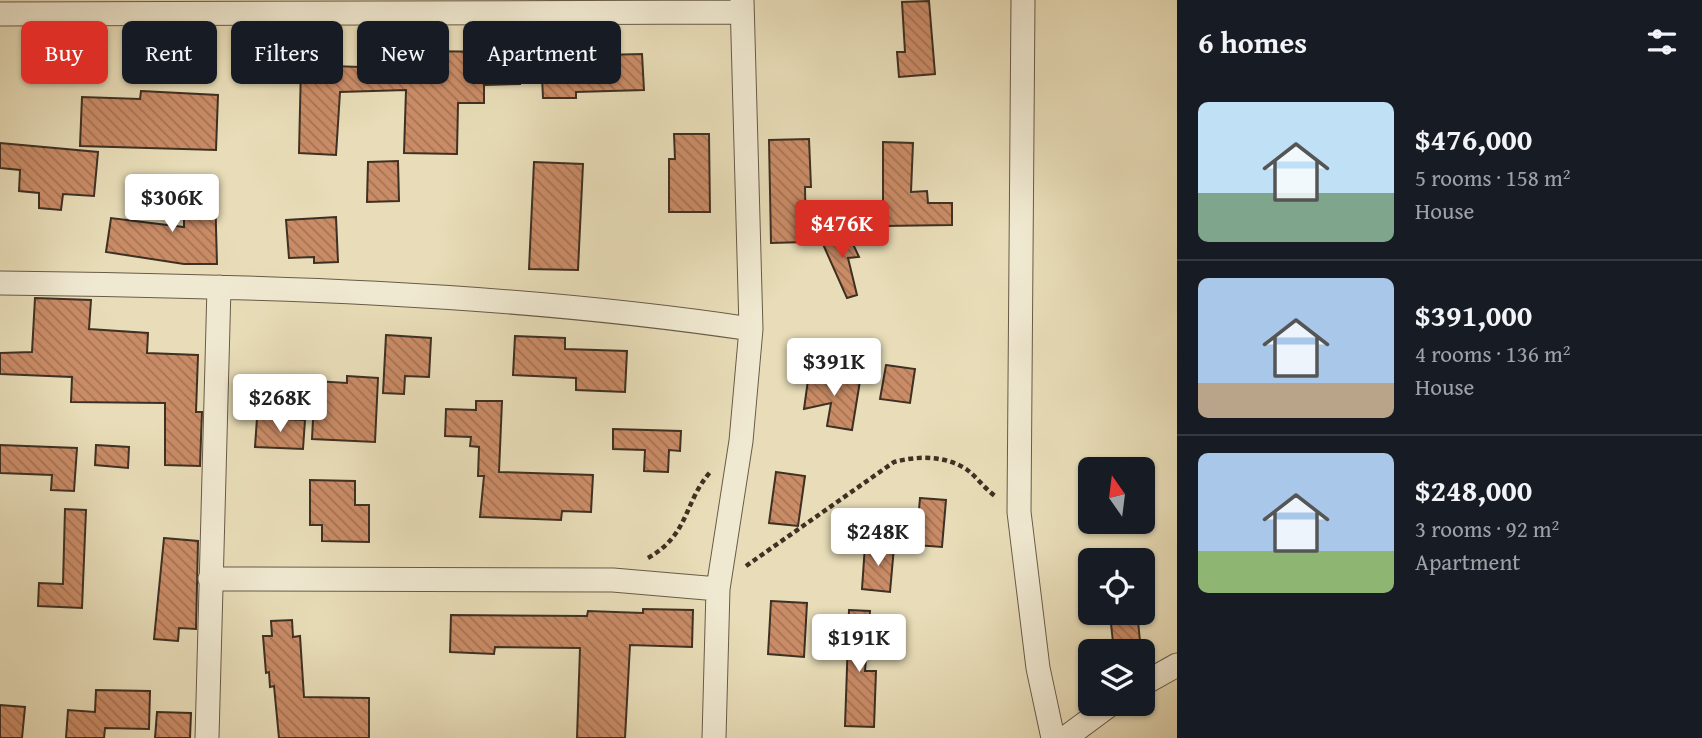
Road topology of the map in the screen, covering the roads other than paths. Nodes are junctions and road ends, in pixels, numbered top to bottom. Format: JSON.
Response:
{"nodes":[{"id":1,"x":1023,"y":0,"type":"edge"},
{"id":2,"x":742,"y":6,"type":"edge"},
{"id":3,"x":0,"y":14,"type":"edge"},
{"id":4,"x":0,"y":283,"type":"edge"},
{"id":5,"x":219,"y":287,"type":"junction"},
{"id":6,"x":751,"y":329,"type":"junction"},
{"id":7,"x":211,"y":579,"type":"junction"},
{"id":8,"x":718,"y":589,"type":"junction"},
{"id":9,"x":1177,"y":665,"type":"edge"},
{"id":10,"x":1155,"y":677,"type":"edge"},
{"id":11,"x":1095,"y":716,"type":"edge"},
{"id":12,"x":207,"y":738,"type":"edge"},
{"id":13,"x":713,"y":738,"type":"edge"},
{"id":14,"x":1053,"y":738,"type":"edge"},
{"id":15,"x":1065,"y":738,"type":"edge"}],
"edges":[{"from":1,"to":14,"type":"street"},
{"from":2,"to":3,"type":"street"},
{"from":2,"to":6,"type":"street"},
{"from":4,"to":5,"type":"street"},
{"from":5,"to":6,"type":"street"},
{"from":5,"to":7,"type":"street"},
{"from":6,"to":8,"type":"street"},
{"from":7,"to":8,"type":"street"},
{"from":7,"to":12,"type":"street"},
{"from":8,"to":13,"type":"street"},
{"from":9,"to":10,"type":"street"},
{"from":11,"to":15,"type":"street"}]}
